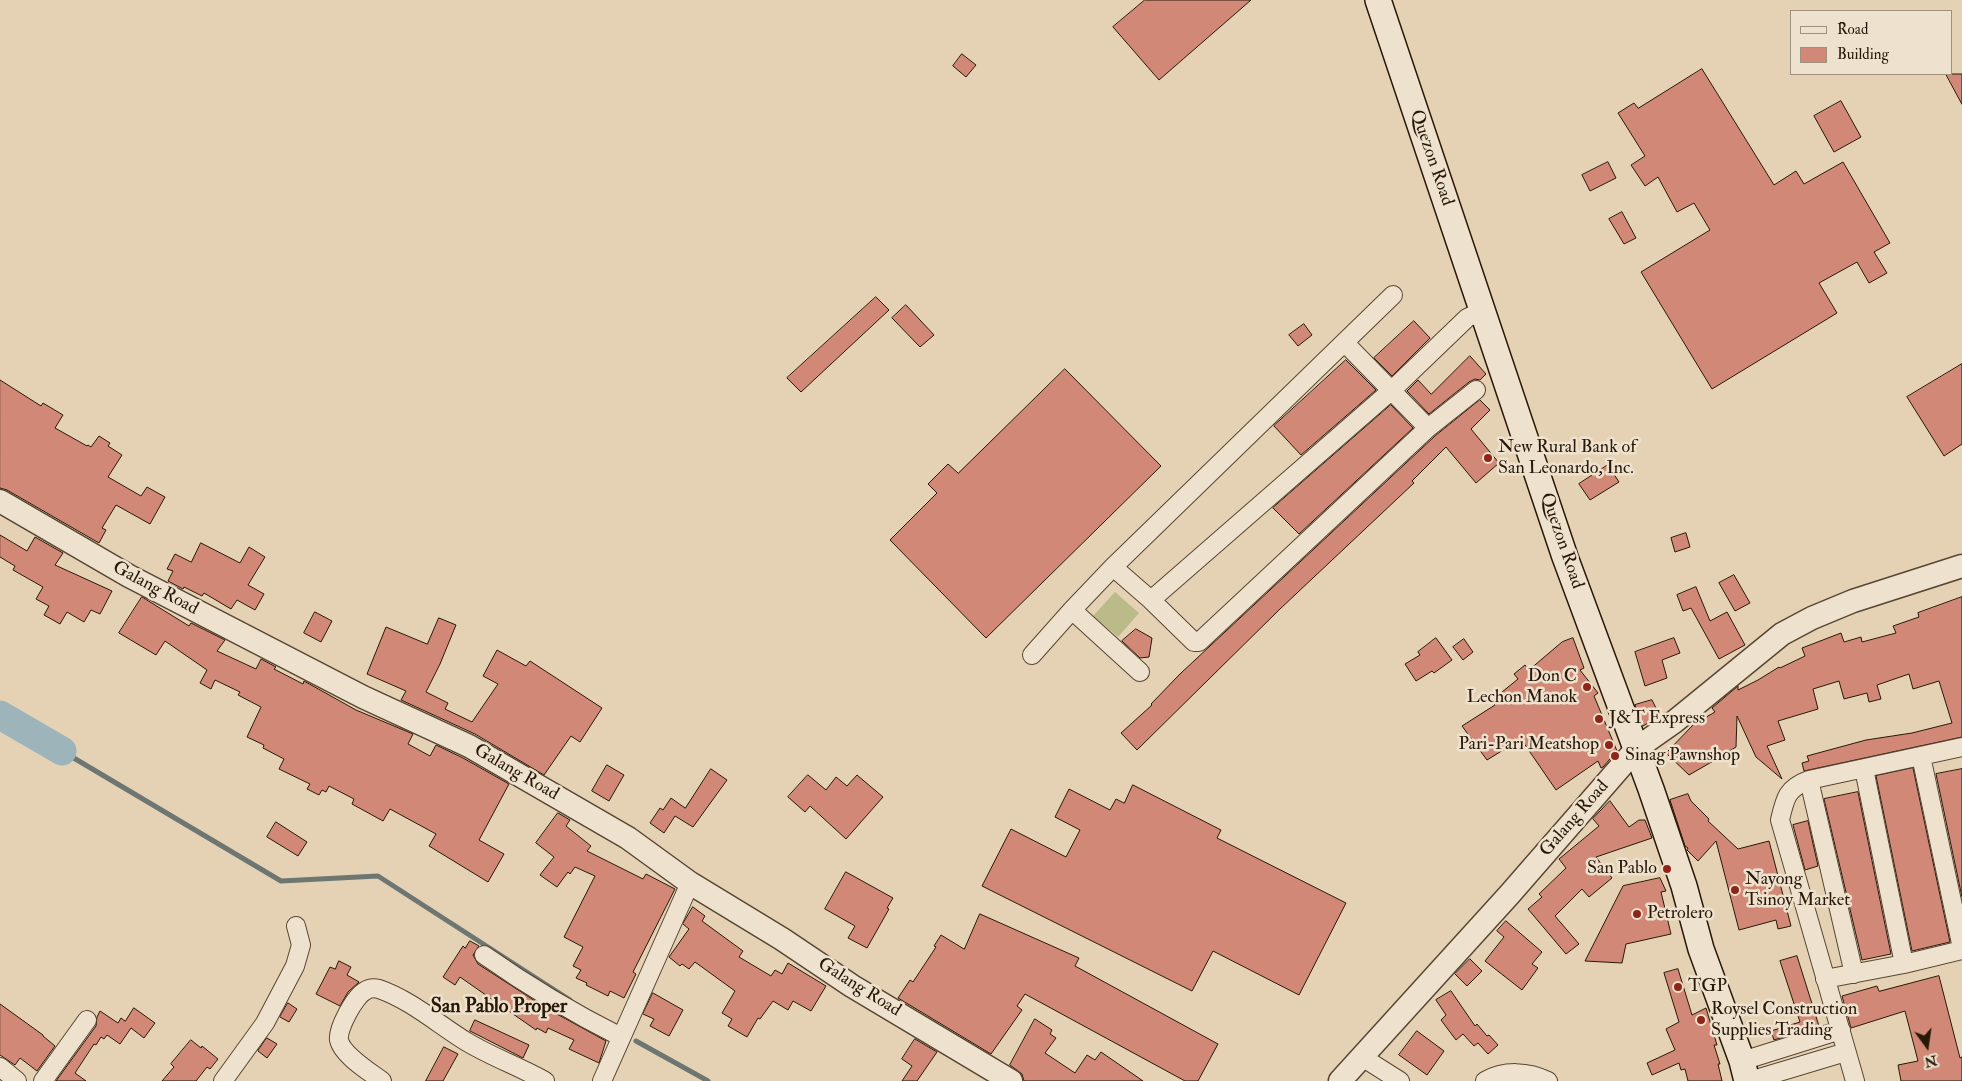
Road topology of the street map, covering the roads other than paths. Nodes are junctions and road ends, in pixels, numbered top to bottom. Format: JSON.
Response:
{"nodes":[{"id":1,"x":1378,"y":0,"type":"edge"},
{"id":2,"x":1393,"y":295,"type":"dead end"},
{"id":3,"x":1484,"y":310,"type":"junction"},
{"id":4,"x":1345,"y":343,"type":"junction"},
{"id":5,"x":1392,"y":390,"type":"junction"},
{"id":6,"x":1476,"y":390,"type":"dead end"},
{"id":7,"x":1428,"y":428,"type":"junction"},
{"id":8,"x":0,"y":502,"type":"edge"},
{"id":9,"x":1962,"y":566,"type":"edge"},
{"id":10,"x":1113,"y":567,"type":"junction"},
{"id":11,"x":1151,"y":600,"type":"junction"},
{"id":12,"x":1072,"y":610,"type":"junction"},
{"id":13,"x":1032,"y":655,"type":"dead end"},
{"id":14,"x":1140,"y":672,"type":"dead end"},
{"id":15,"x":1962,"y":747,"type":"edge"},
{"id":16,"x":1637,"y":748,"type":"junction"},
{"id":17,"x":1921,"y":756,"type":"junction"},
{"id":18,"x":1864,"y":769,"type":"junction"},
{"id":19,"x":1809,"y":780,"type":"junction"},
{"id":20,"x":690,"y":883,"type":"junction"},
{"id":21,"x":296,"y":926,"type":"dead end"},
{"id":22,"x":1962,"y":949,"type":"edge"},
{"id":23,"x":484,"y":955,"type":"dead end"},
{"id":24,"x":1904,"y":964,"type":"junction"},
{"id":25,"x":1854,"y":974,"type":"junction"},
{"id":26,"x":1825,"y":979,"type":"junction"},
{"id":27,"x":87,"y":1020,"type":"dead end"},
{"id":28,"x":1841,"y":1030,"type":"junction"},
{"id":29,"x":620,"y":1037,"type":"junction"},
{"id":30,"x":1846,"y":1052,"type":"junction"},
{"id":31,"x":1362,"y":1057,"type":"junction"},
{"id":32,"x":0,"y":1067,"type":"edge"},
{"id":33,"x":1746,"y":1074,"type":"edge"},
{"id":34,"x":377,"y":1080,"type":"edge"},
{"id":35,"x":17,"y":1081,"type":"edge"},
{"id":36,"x":43,"y":1081,"type":"edge"},
{"id":37,"x":222,"y":1081,"type":"edge"},
{"id":38,"x":545,"y":1081,"type":"edge"},
{"id":39,"x":602,"y":1081,"type":"edge"},
{"id":40,"x":1011,"y":1081,"type":"edge"},
{"id":41,"x":1340,"y":1081,"type":"edge"},
{"id":42,"x":1400,"y":1081,"type":"edge"},
{"id":43,"x":1485,"y":1081,"type":"edge"},
{"id":44,"x":1548,"y":1081,"type":"edge"},
{"id":45,"x":1856,"y":1081,"type":"edge"}],
"edges":[{"from":1,"to":3,"type":"main road","name":"Quezon Road"},
{"from":2,"to":4,"type":"street"},
{"from":3,"to":5,"type":"street"},
{"from":3,"to":16,"type":"main road","name":"Quezon Road"},
{"from":4,"to":5,"type":"street"},
{"from":4,"to":10,"type":"street"},
{"from":5,"to":7,"type":"street"},
{"from":5,"to":11,"type":"street"},
{"from":6,"to":7,"type":"street"},
{"from":7,"to":11,"type":"street"},
{"from":8,"to":20,"type":"street","name":"Galang Road"},
{"from":9,"to":16,"type":"street","name":"Galang Road"},
{"from":10,"to":11,"type":"street"},
{"from":10,"to":12,"type":"street"},
{"from":12,"to":13,"type":"street"},
{"from":12,"to":14,"type":"street"},
{"from":15,"to":17,"type":"street"},
{"from":16,"to":31,"type":"street","name":"Galang Road"},
{"from":16,"to":33,"type":"main road","name":"Quezon Road"},
{"from":17,"to":18,"type":"street"},
{"from":17,"to":22,"type":"street"},
{"from":18,"to":19,"type":"street"},
{"from":18,"to":24,"type":"street"},
{"from":19,"to":25,"type":"street"},
{"from":19,"to":26,"type":"street"},
{"from":20,"to":29,"type":"street"},
{"from":20,"to":40,"type":"street","name":"Galang Road"},
{"from":21,"to":37,"type":"street"},
{"from":22,"to":24,"type":"street"},
{"from":23,"to":29,"type":"street"},
{"from":24,"to":25,"type":"street"},
{"from":25,"to":26,"type":"street"},
{"from":26,"to":28,"type":"street"},
{"from":27,"to":36,"type":"street"},
{"from":28,"to":30,"type":"street"},
{"from":28,"to":33,"type":"street"},
{"from":29,"to":39,"type":"street"},
{"from":30,"to":33,"type":"street"},
{"from":30,"to":45,"type":"street"},
{"from":31,"to":41,"type":"street","name":"Galang Road"},
{"from":31,"to":42,"type":"street"},
{"from":32,"to":35,"type":"street"},
{"from":34,"to":38,"type":"street"},
{"from":43,"to":44,"type":"street"}]}
